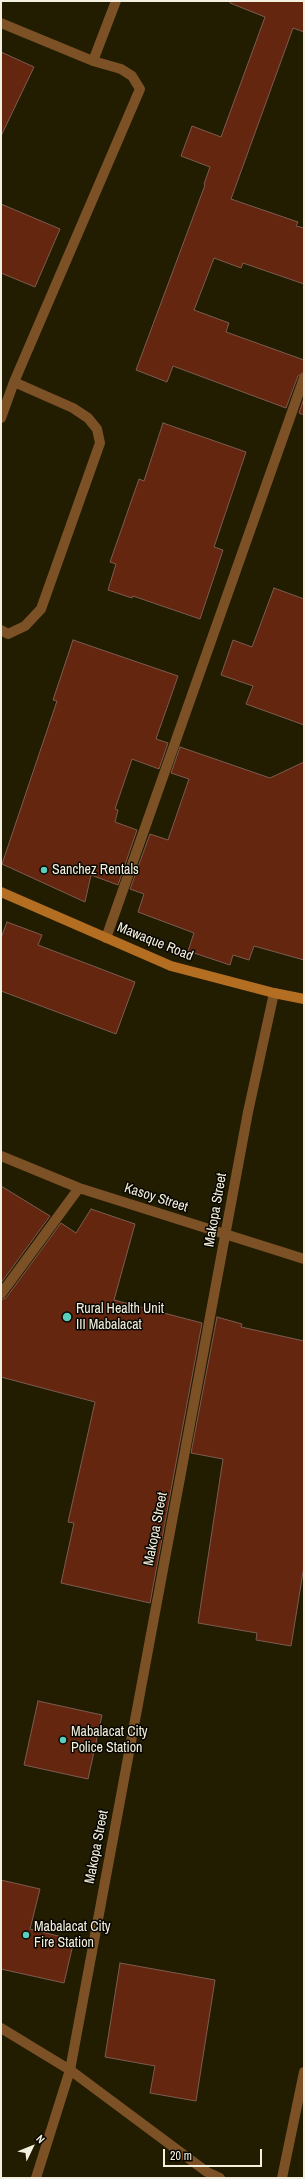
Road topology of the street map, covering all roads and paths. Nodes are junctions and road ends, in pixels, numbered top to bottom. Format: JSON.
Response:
{"nodes":[{"id":1,"x":116,"y":1,"type":"edge"},
{"id":2,"x":1,"y":23,"type":"edge"},
{"id":3,"x":93,"y":61,"type":"junction"},
{"id":4,"x":304,"y":378,"type":"edge"},
{"id":5,"x":14,"y":382,"type":"junction"},
{"id":6,"x":1,"y":418,"type":"edge"},
{"id":7,"x":1,"y":630,"type":"edge"},
{"id":8,"x":1,"y":892,"type":"edge"},
{"id":9,"x":106,"y":938,"type":"junction"},
{"id":10,"x":274,"y":993,"type":"junction"},
{"id":11,"x":304,"y":999,"type":"edge"},
{"id":12,"x":1,"y":1156,"type":"edge"},
{"id":13,"x":79,"y":1188,"type":"junction"},
{"id":14,"x":226,"y":1235,"type":"junction"},
{"id":15,"x":304,"y":1260,"type":"edge"},
{"id":16,"x":1,"y":1294,"type":"edge"},
{"id":17,"x":1,"y":2028,"type":"edge"},
{"id":18,"x":70,"y":2070,"type":"junction"},
{"id":19,"x":304,"y":2072,"type":"edge"},
{"id":20,"x":36,"y":2178,"type":"edge"},
{"id":21,"x":220,"y":2178,"type":"edge"},
{"id":22,"x":282,"y":2178,"type":"edge"}],
"edges":[{"from":1,"to":3,"type":"street"},
{"from":2,"to":3,"type":"street"},
{"from":3,"to":5,"type":"street"},
{"from":4,"to":9,"type":"street"},
{"from":5,"to":6,"type":"street"},
{"from":5,"to":7,"type":"street"},
{"from":8,"to":9,"type":"main road","name":"Mawaque Road"},
{"from":9,"to":10,"type":"main road","name":"Mawaque Road"},
{"from":10,"to":11,"type":"main road","name":"Mawaque Road"},
{"from":10,"to":14,"type":"street","name":"Makopa Street"},
{"from":12,"to":13,"type":"street","name":"Kasoy Street"},
{"from":13,"to":14,"type":"street","name":"Kasoy Street"},
{"from":13,"to":16,"type":"street"},
{"from":14,"to":15,"type":"street","name":"Kasoy Street"},
{"from":14,"to":18,"type":"street","name":"Makopa Street"},
{"from":17,"to":18,"type":"street"},
{"from":18,"to":20,"type":"street","name":"Makopa Street"},
{"from":18,"to":21,"type":"street"},
{"from":19,"to":22,"type":"street"}]}
